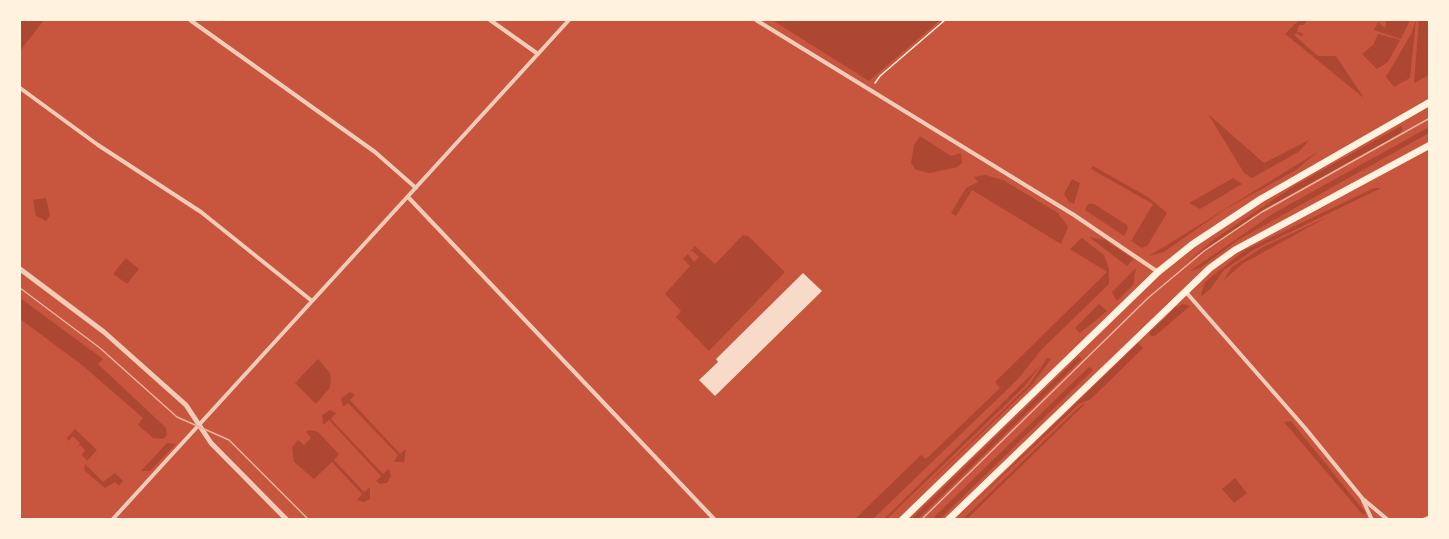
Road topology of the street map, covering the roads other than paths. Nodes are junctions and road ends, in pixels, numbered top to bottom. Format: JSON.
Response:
{"nodes":[{"id":1,"x":190,"y":20,"type":"edge"},
{"id":2,"x":490,"y":20,"type":"edge"},
{"id":3,"x":569,"y":20,"type":"edge"},
{"id":4,"x":756,"y":20,"type":"edge"},
{"id":5,"x":538,"y":54,"type":"junction"},
{"id":6,"x":20,"y":88,"type":"edge"},
{"id":7,"x":1430,"y":102,"type":"edge"},
{"id":8,"x":1430,"y":145,"type":"edge"},
{"id":9,"x":416,"y":188,"type":"junction"},
{"id":10,"x":408,"y":197,"type":"junction"},
{"id":11,"x":20,"y":269,"type":"edge"},
{"id":12,"x":1158,"y":272,"type":"junction"},
{"id":13,"x":1185,"y":290,"type":"junction"},
{"id":14,"x":312,"y":301,"type":"junction"},
{"id":15,"x":198,"y":425,"type":"junction"},
{"id":16,"x":1362,"y":498,"type":"junction"},
{"id":17,"x":1430,"y":517,"type":"edge"},
{"id":18,"x":112,"y":519,"type":"edge"},
{"id":19,"x":287,"y":519,"type":"edge"},
{"id":20,"x":715,"y":519,"type":"edge"},
{"id":21,"x":902,"y":519,"type":"edge"},
{"id":22,"x":948,"y":519,"type":"edge"},
{"id":23,"x":1372,"y":519,"type":"edge"},
{"id":24,"x":1388,"y":519,"type":"edge"},
{"id":25,"x":1423,"y":519,"type":"edge"}],
"edges":[{"from":1,"to":9,"type":"street"},
{"from":2,"to":5,"type":"street"},
{"from":3,"to":5,"type":"street"},
{"from":4,"to":12,"type":"street"},
{"from":5,"to":9,"type":"street"},
{"from":6,"to":14,"type":"street"},
{"from":7,"to":12,"type":"main road"},
{"from":8,"to":13,"type":"main road"},
{"from":9,"to":10,"type":"street"},
{"from":10,"to":14,"type":"street"},
{"from":10,"to":20,"type":"street"},
{"from":11,"to":15,"type":"street"},
{"from":12,"to":21,"type":"main road"},
{"from":13,"to":16,"type":"street"},
{"from":13,"to":22,"type":"main road"},
{"from":14,"to":15,"type":"street"},
{"from":15,"to":18,"type":"street"},
{"from":15,"to":19,"type":"street"},
{"from":16,"to":23,"type":"street"},
{"from":16,"to":24,"type":"street"},
{"from":17,"to":25,"type":"street"}]}
